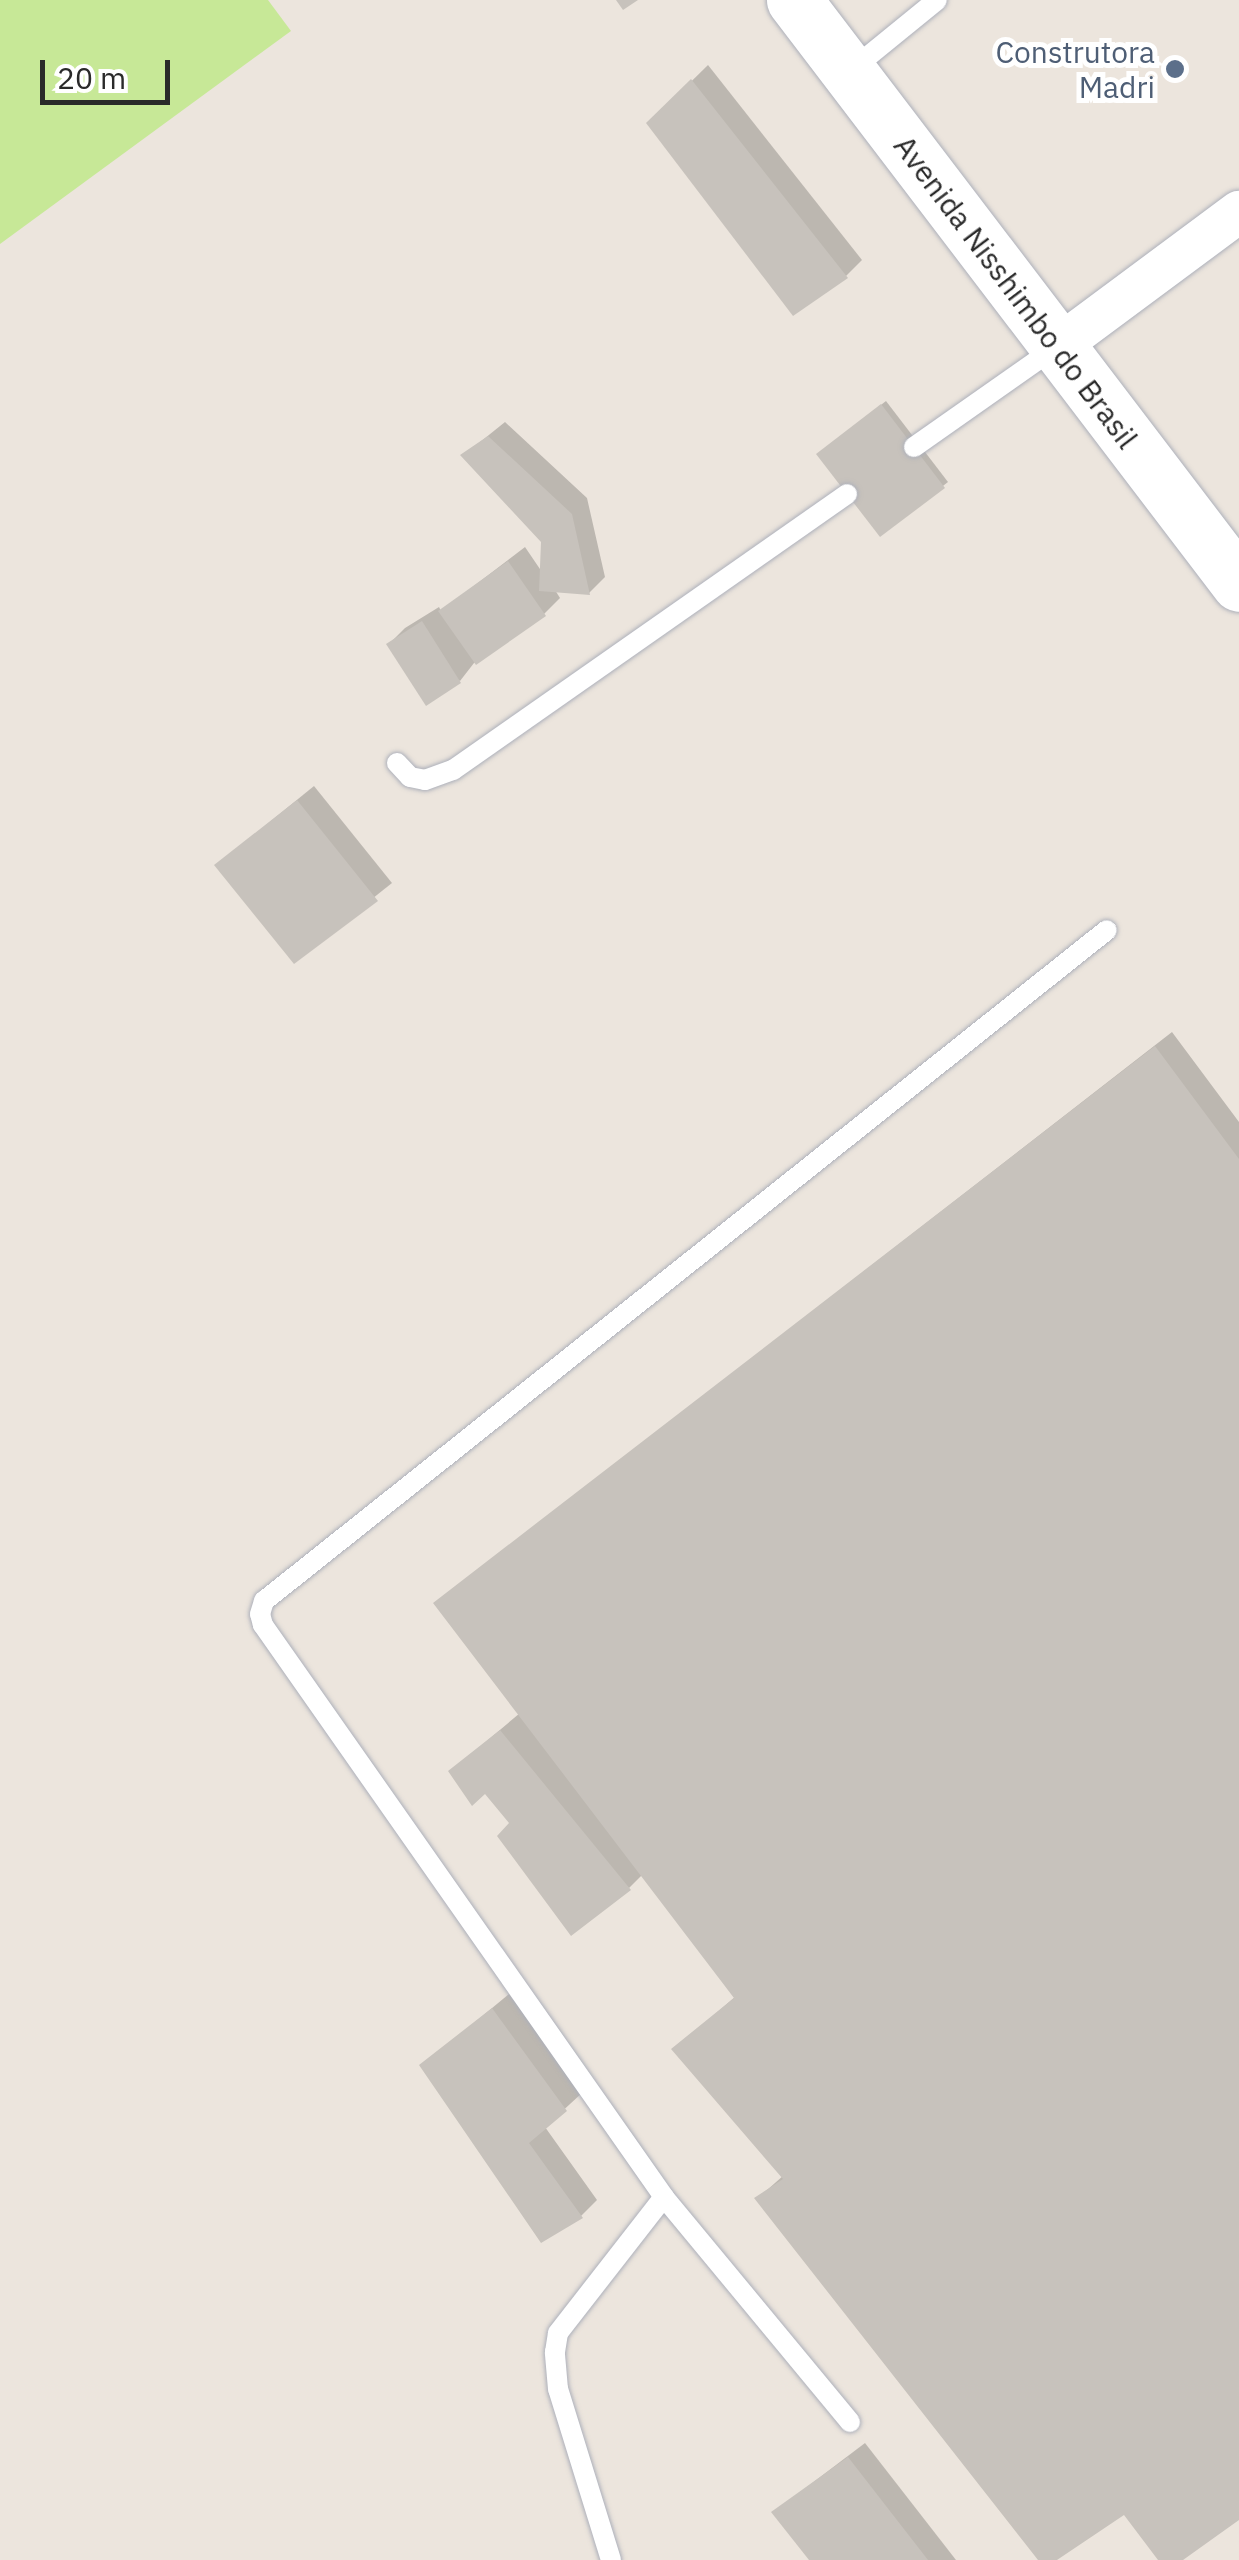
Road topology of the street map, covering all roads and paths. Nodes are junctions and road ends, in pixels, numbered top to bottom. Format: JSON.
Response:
{"nodes":[{"id":1,"x":794,"y":0,"type":"edge"},
{"id":2,"x":938,"y":0,"type":"edge"},
{"id":3,"x":848,"y":72,"type":"junction"},
{"id":4,"x":1239,"y":212,"type":"edge"},
{"id":5,"x":1058,"y":347,"type":"junction"},
{"id":6,"x":914,"y":448,"type":"dead end"},
{"id":7,"x":847,"y":494,"type":"dead end"},
{"id":8,"x":1239,"y":584,"type":"edge"},
{"id":9,"x":397,"y":763,"type":"dead end"},
{"id":10,"x":1107,"y":930,"type":"dead end"},
{"id":11,"x":664,"y":2196,"type":"junction"},
{"id":12,"x":850,"y":2422,"type":"dead end"},
{"id":13,"x":611,"y":2560,"type":"edge"}],
"edges":[{"from":1,"to":3,"type":"main road","name":"Avenida Nisshimbo do Brasil"},
{"from":2,"to":3,"type":"lane"},
{"from":3,"to":5,"type":"main road","name":"Avenida Nisshimbo do Brasil"},
{"from":4,"to":5,"type":"street"},
{"from":5,"to":6,"type":"lane"},
{"from":5,"to":8,"type":"main road","name":"Avenida Nisshimbo do Brasil"},
{"from":7,"to":9,"type":"lane"},
{"from":10,"to":11,"type":"lane"},
{"from":11,"to":12,"type":"lane"},
{"from":11,"to":13,"type":"lane"}]}
